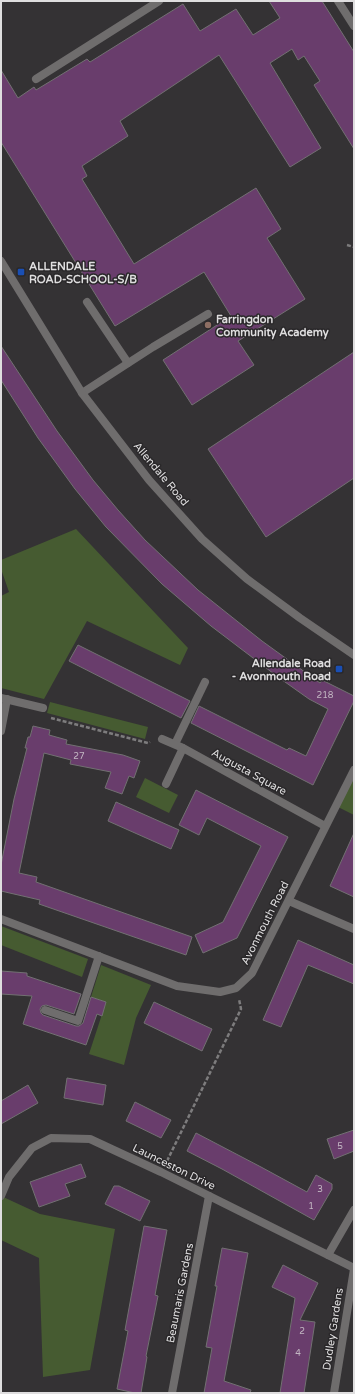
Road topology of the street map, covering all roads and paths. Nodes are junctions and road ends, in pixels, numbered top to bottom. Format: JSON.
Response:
{"nodes":[{"id":1,"x":159,"y":1,"type":"edge"},
{"id":2,"x":338,"y":1,"type":"edge"},
{"id":3,"x":354,"y":26,"type":"edge"},
{"id":4,"x":36,"y":79,"type":"dead end"},
{"id":5,"x":347,"y":245,"type":"dead end"},
{"id":6,"x":354,"y":247,"type":"edge"},
{"id":7,"x":1,"y":261,"type":"edge"},
{"id":8,"x":87,"y":302,"type":"dead end"},
{"id":9,"x":208,"y":314,"type":"dead end"},
{"id":10,"x":128,"y":363,"type":"junction"},
{"id":11,"x":82,"y":393,"type":"junction"},
{"id":12,"x":354,"y":655,"type":"edge"},
{"id":13,"x":205,"y":682,"type":"dead end"},
{"id":14,"x":4,"y":699,"type":"edge"},
{"id":15,"x":43,"y":708,"type":"dead end"},
{"id":16,"x":51,"y":718,"type":"dead end"},
{"id":17,"x":1,"y":731,"type":"edge"},
{"id":18,"x":162,"y":739,"type":"joint"},
{"id":19,"x":174,"y":744,"type":"junction"},
{"id":20,"x":183,"y":748,"type":"junction"},
{"id":21,"x":354,"y":770,"type":"edge"},
{"id":22,"x":166,"y":784,"type":"dead end"},
{"id":23,"x":325,"y":826,"type":"junction"},
{"id":24,"x":289,"y":901,"type":"junction"},
{"id":25,"x":1,"y":919,"type":"edge"},
{"id":26,"x":354,"y":929,"type":"edge"},
{"id":27,"x":99,"y":956,"type":"junction"},
{"id":28,"x":236,"y":988,"type":"junction"},
{"id":29,"x":45,"y":1010,"type":"dead end"},
{"id":30,"x":161,"y":1172,"type":"junction"},
{"id":31,"x":1,"y":1196,"type":"edge"},
{"id":32,"x":209,"y":1196,"type":"junction"},
{"id":33,"x":354,"y":1210,"type":"edge"},
{"id":34,"x":328,"y":1255,"type":"junction"},
{"id":35,"x":354,"y":1269,"type":"edge"},
{"id":36,"x":172,"y":1393,"type":"edge"},
{"id":37,"x":334,"y":1393,"type":"edge"}],
"edges":[{"from":1,"to":4,"type":"street"},
{"from":2,"to":3,"type":"street"},
{"from":5,"to":6,"type":"path"},
{"from":7,"to":11,"type":"street","name":"Allendale Road"},
{"from":8,"to":10,"type":"street"},
{"from":9,"to":10,"type":"street"},
{"from":10,"to":11,"type":"street"},
{"from":11,"to":12,"type":"street","name":"Allendale Road"},
{"from":13,"to":19,"type":"street"},
{"from":14,"to":15,"type":"street"},
{"from":14,"to":17,"type":"street"},
{"from":16,"to":18,"type":"path"},
{"from":18,"to":19,"type":"street","name":"Augusta Square"},
{"from":19,"to":20,"type":"street","name":"Augusta Square"},
{"from":20,"to":22,"type":"street"},
{"from":20,"to":23,"type":"street","name":"Augusta Square"},
{"from":21,"to":23,"type":"street","name":"Avonmouth Road"},
{"from":23,"to":24,"type":"street","name":"Avonmouth Road"},
{"from":24,"to":26,"type":"street"},
{"from":24,"to":28,"type":"street","name":"Avonmouth Road"},
{"from":25,"to":27,"type":"street"},
{"from":27,"to":28,"type":"street"},
{"from":27,"to":29,"type":"street"},
{"from":28,"to":30,"type":"path"},
{"from":30,"to":31,"type":"street","name":"Launceston Drive"},
{"from":30,"to":32,"type":"street","name":"Launceston Drive"},
{"from":32,"to":34,"type":"street","name":"Launceston Drive"},
{"from":32,"to":36,"type":"street","name":"Beaumaris Gardens"},
{"from":33,"to":34,"type":"street"},
{"from":34,"to":35,"type":"street","name":"Launceston Drive"},
{"from":35,"to":37,"type":"street","name":"Dudley Gardens"}]}
